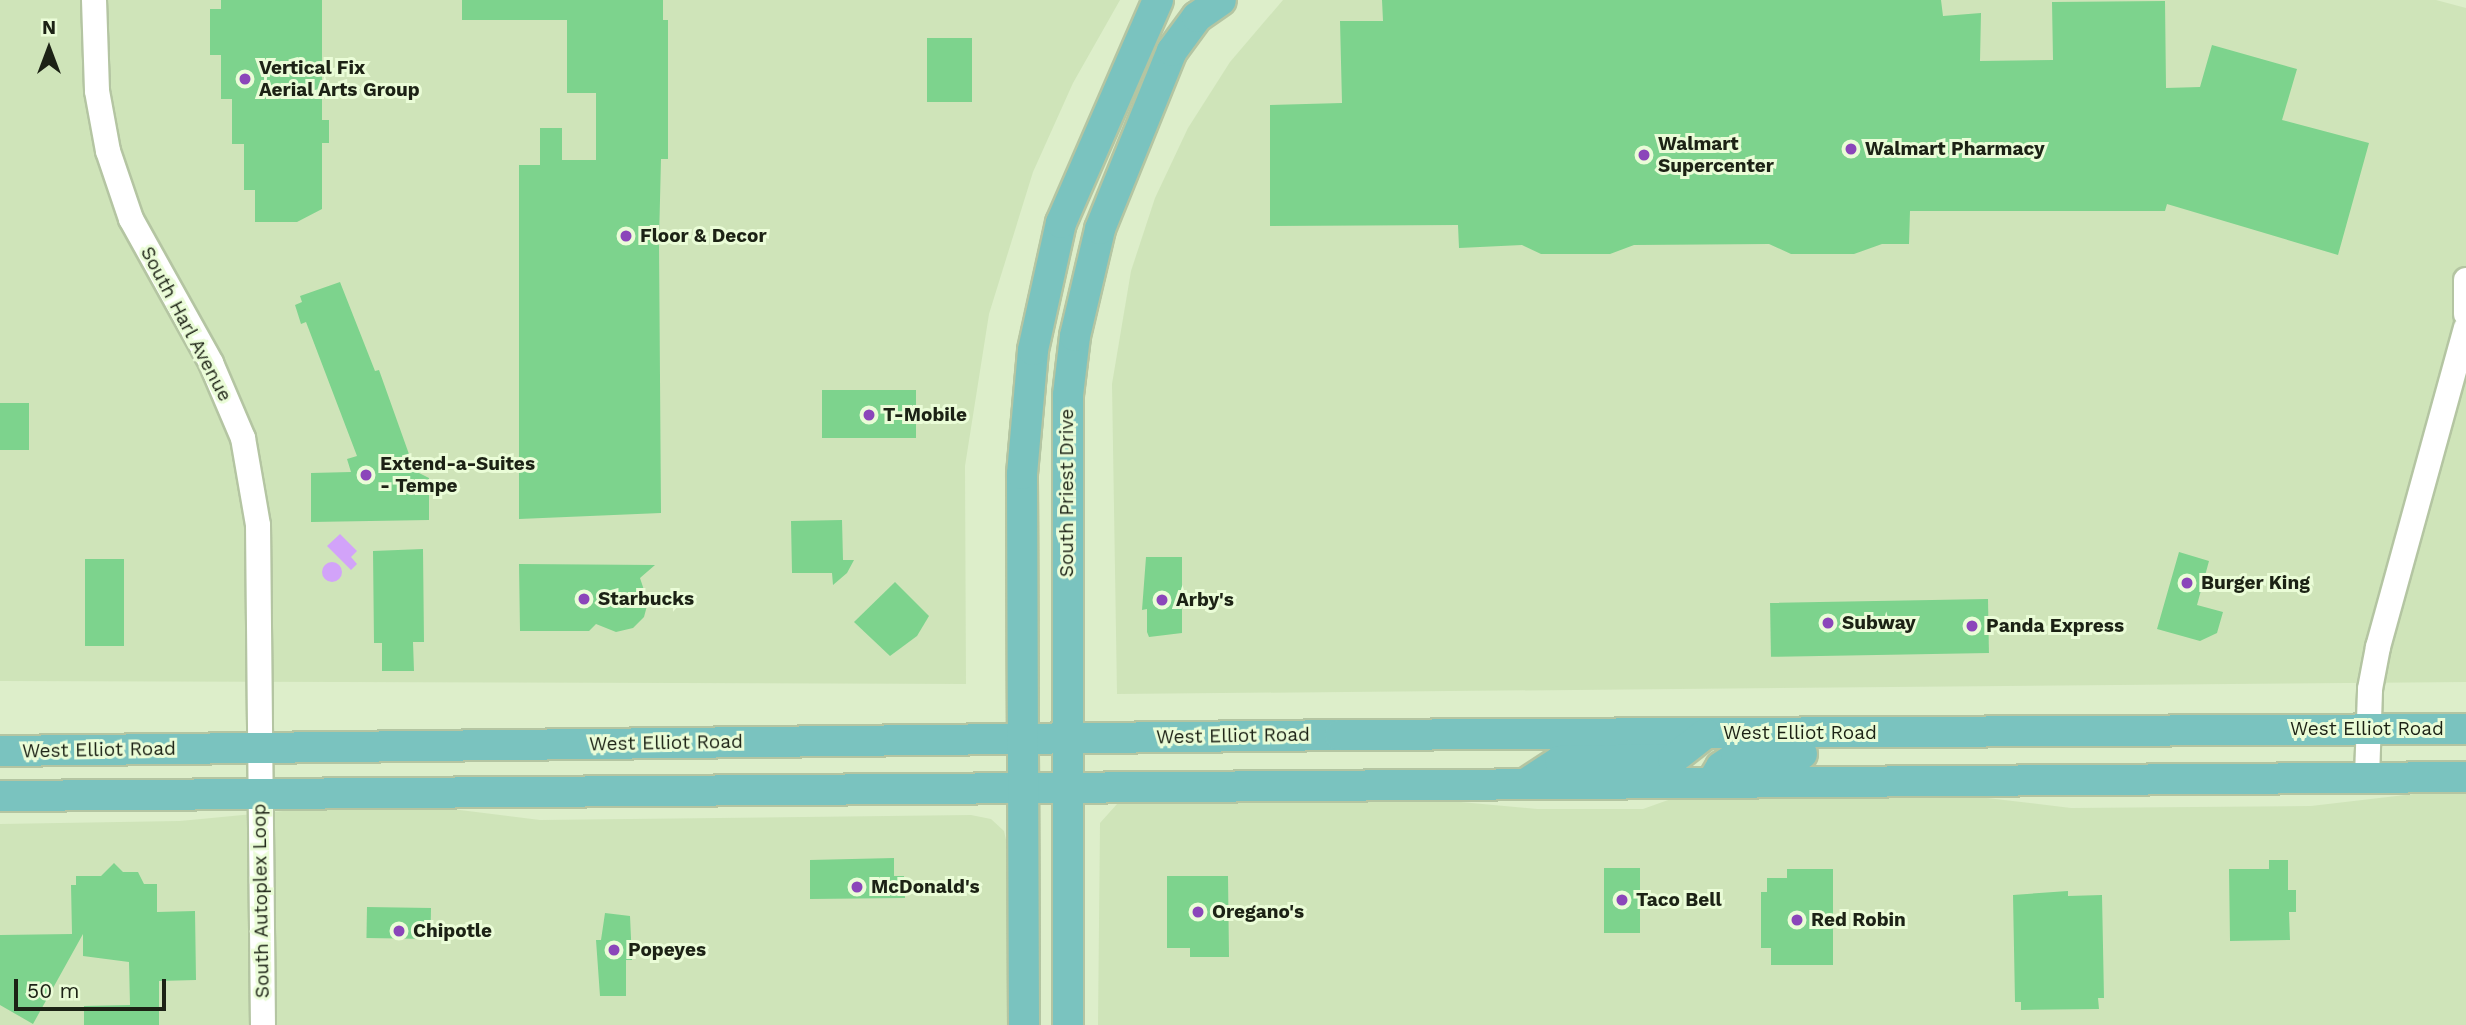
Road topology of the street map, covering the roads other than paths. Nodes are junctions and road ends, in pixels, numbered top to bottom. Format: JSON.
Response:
{"nodes":[{"id":1,"x":94,"y":0,"type":"edge"},
{"id":2,"x":1136,"y":0,"type":"edge"},
{"id":3,"x":1158,"y":0,"type":"edge"},
{"id":4,"x":1221,"y":0,"type":"edge"},
{"id":5,"x":1107,"y":114,"type":"junction"},
{"id":6,"x":1054,"y":247,"type":"junction"},
{"id":7,"x":2466,"y":280,"type":"edge"},
{"id":8,"x":2466,"y":314,"type":"edge"},
{"id":9,"x":2466,"y":328,"type":"edge"},
{"id":10,"x":1068,"y":395,"type":"junction"},
{"id":11,"x":2368,"y":729,"type":"junction"},
{"id":12,"x":2466,"y":729,"type":"edge"},
{"id":13,"x":1874,"y":733,"type":"junction"},
{"id":14,"x":1705,"y":734,"type":"junction"},
{"id":15,"x":1024,"y":738,"type":"junction"},
{"id":16,"x":1067,"y":738,"type":"junction"},
{"id":17,"x":0,"y":751,"type":"edge"},
{"id":18,"x":259,"y":773,"type":"junction"},
{"id":19,"x":2367,"y":777,"type":"junction"},
{"id":20,"x":2466,"y":777,"type":"edge"},
{"id":21,"x":1712,"y":782,"type":"junction"},
{"id":22,"x":1525,"y":785,"type":"junction"},
{"id":23,"x":1069,"y":787,"type":"junction"},
{"id":24,"x":1025,"y":788,"type":"junction"},
{"id":25,"x":0,"y":796,"type":"edge"},
{"id":26,"x":263,"y":1025,"type":"edge"},
{"id":27,"x":1024,"y":1025,"type":"edge"},
{"id":28,"x":1068,"y":1025,"type":"edge"}],
"edges":[{"from":1,"to":18,"type":"street","name":"South Harl Avenue"},
{"from":2,"to":5,"type":"main road"},
{"from":3,"to":5,"type":"main road"},
{"from":4,"to":10,"type":"main road","name":"South Priest Drive"},
{"from":5,"to":6,"type":"main road"},
{"from":6,"to":10,"type":"main road"},
{"from":6,"to":15,"type":"main road"},
{"from":7,"to":8,"type":"street"},
{"from":9,"to":11,"type":"street"},
{"from":10,"to":16,"type":"main road","name":"South Priest Drive"},
{"from":11,"to":12,"type":"main road","name":"West Elliot Road"},
{"from":11,"to":13,"type":"main road","name":"West Elliot Road"},
{"from":11,"to":19,"type":"street"},
{"from":13,"to":14,"type":"main road","name":"West Elliot Road"},
{"from":13,"to":21,"type":"main road"},
{"from":14,"to":16,"type":"main road","name":"West Elliot Road"},
{"from":14,"to":22,"type":"main road"},
{"from":15,"to":16,"type":"main road","name":"West Elliot Road"},
{"from":15,"to":18,"type":"main road","name":"West Elliot Road"},
{"from":15,"to":24,"type":"main road"},
{"from":16,"to":23,"type":"main road","name":"South Priest Drive"},
{"from":17,"to":18,"type":"main road","name":"West Elliot Road"},
{"from":18,"to":24,"type":"main road","name":"West Elliot Road"},
{"from":18,"to":25,"type":"main road","name":"West Elliot Road"},
{"from":18,"to":26,"type":"street","name":"South Autoplex Loop"},
{"from":19,"to":20,"type":"main road","name":"West Elliot Road"},
{"from":19,"to":21,"type":"main road","name":"West Elliot Road"},
{"from":21,"to":22,"type":"main road","name":"West Elliot Road"},
{"from":22,"to":23,"type":"main road","name":"West Elliot Road"},
{"from":23,"to":24,"type":"main road","name":"West Elliot Road"},
{"from":23,"to":28,"type":"main road","name":"South Priest Drive"},
{"from":24,"to":27,"type":"main road"}]}
